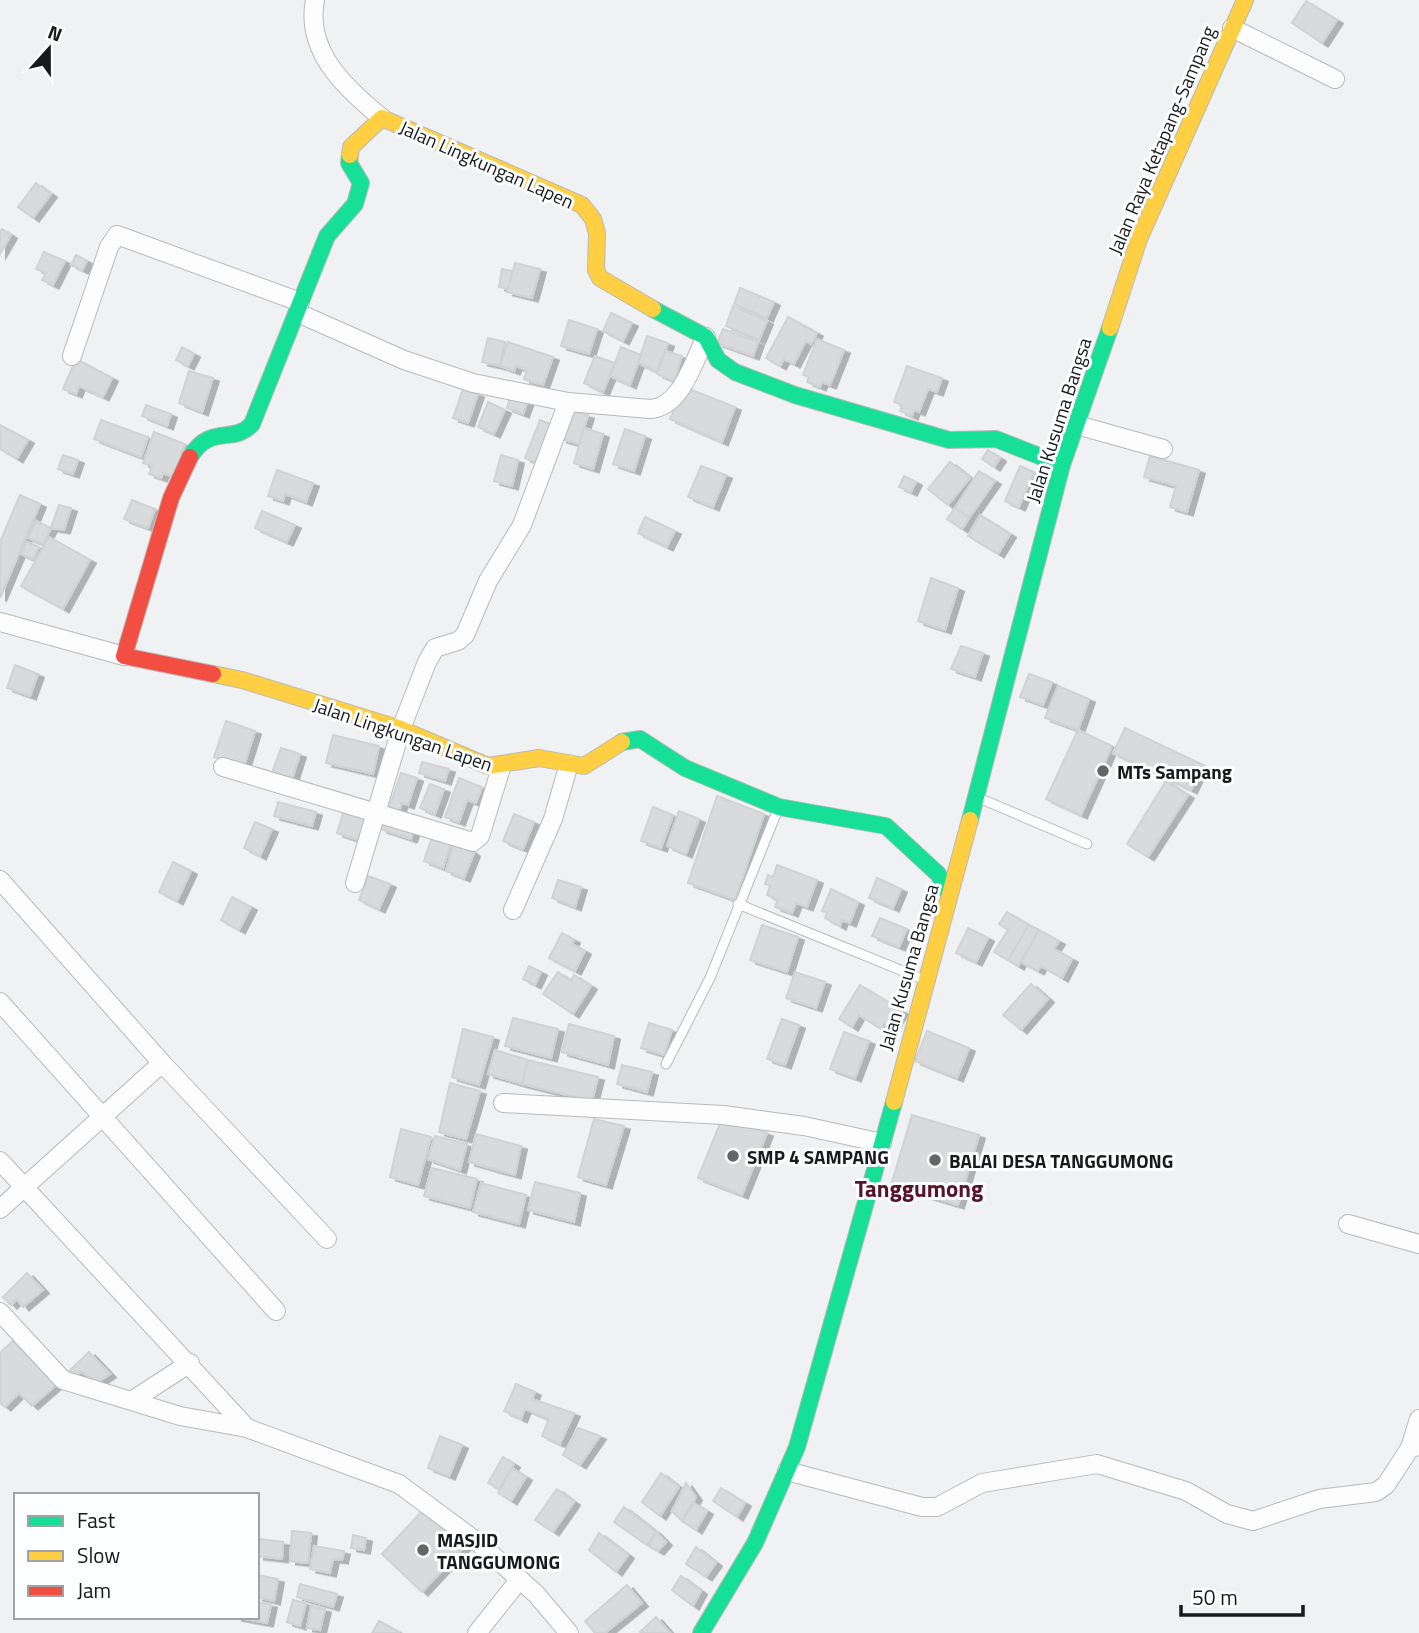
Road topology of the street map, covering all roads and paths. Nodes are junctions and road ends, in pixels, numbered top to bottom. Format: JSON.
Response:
{"nodes":[{"id":1,"x":315,"y":0,"type":"edge"},
{"id":2,"x":1245,"y":0,"type":"edge"},
{"id":3,"x":1231,"y":28,"type":"junction"},
{"id":4,"x":1335,"y":79,"type":"dead end"},
{"id":5,"x":382,"y":118,"type":"junction"},
{"id":6,"x":1119,"y":297,"type":"joint"},
{"id":7,"x":299,"y":307,"type":"junction"},
{"id":8,"x":705,"y":337,"type":"junction"},
{"id":9,"x":72,"y":356,"type":"dead end"},
{"id":10,"x":568,"y":402,"type":"junction"},
{"id":11,"x":1077,"y":425,"type":"junction"},
{"id":12,"x":1163,"y":449,"type":"dead end"},
{"id":13,"x":1062,"y":465,"type":"junction"},
{"id":14,"x":0,"y":622,"type":"edge"},
{"id":15,"x":124,"y":656,"type":"junction"},
{"id":16,"x":401,"y":730,"type":"junction"},
{"id":17,"x":569,"y":764,"type":"junction"},
{"id":18,"x":223,"y":766,"type":"dead end"},
{"id":19,"x":501,"y":768,"type":"junction"},
{"id":20,"x":977,"y":797,"type":"junction"},
{"id":21,"x":779,"y":807,"type":"junction"},
{"id":22,"x":377,"y":811,"type":"junction"},
{"id":23,"x":1087,"y":844,"type":"dead end"},
{"id":24,"x":0,"y":880,"type":"edge"},
{"id":25,"x":355,"y":883,"type":"dead end"},
{"id":26,"x":949,"y":894,"type":"junction"},
{"id":27,"x":738,"y":904,"type":"junction"},
{"id":28,"x":513,"y":910,"type":"dead end"},
{"id":29,"x":925,"y":980,"type":"junction"},
{"id":30,"x":0,"y":1002,"type":"edge"},
{"id":31,"x":162,"y":1063,"type":"junction"},
{"id":32,"x":666,"y":1064,"type":"dead end"},
{"id":33,"x":503,"y":1103,"type":"dead end"},
{"id":34,"x":103,"y":1116,"type":"junction"},
{"id":35,"x":882,"y":1143,"type":"junction"},
{"id":36,"x":0,"y":1161,"type":"edge"},
{"id":37,"x":23,"y":1186,"type":"junction"},
{"id":38,"x":0,"y":1209,"type":"edge"},
{"id":39,"x":1348,"y":1224,"type":"dead end"},
{"id":40,"x":327,"y":1238,"type":"dead end"},
{"id":41,"x":1419,"y":1244,"type":"edge"},
{"id":42,"x":276,"y":1311,"type":"dead end"},
{"id":43,"x":0,"y":1312,"type":"edge"},
{"id":44,"x":190,"y":1363,"type":"junction"},
{"id":45,"x":133,"y":1400,"type":"junction"},
{"id":46,"x":1419,"y":1419,"type":"edge"},
{"id":47,"x":247,"y":1428,"type":"junction"},
{"id":48,"x":1414,"y":1447,"type":"edge"},
{"id":49,"x":787,"y":1471,"type":"junction"},
{"id":50,"x":520,"y":1578,"type":"junction"},
{"id":51,"x":477,"y":1633,"type":"edge"},
{"id":52,"x":569,"y":1633,"type":"edge"},
{"id":53,"x":701,"y":1633,"type":"edge"}],
"edges":[{"from":1,"to":5,"type":"street"},
{"from":2,"to":3,"type":"street","name":"Jalan Raya Ketapang-Sampang"},
{"from":3,"to":4,"type":"street"},
{"from":3,"to":6,"type":"street","name":"Jalan Raya Ketapang-Sampang"},
{"from":5,"to":7,"type":"street","name":"Jalan Lingkungan Lapen"},
{"from":5,"to":8,"type":"street","name":"Jalan Lingkungan Lapen"},
{"from":6,"to":11,"type":"street","name":"Jalan Kusuma Bangsa"},
{"from":7,"to":9,"type":"street"},
{"from":7,"to":10,"type":"street"},
{"from":7,"to":15,"type":"street","name":"Jalan Lingkungan Lapen"},
{"from":8,"to":10,"type":"street"},
{"from":8,"to":13,"type":"street","name":"Jalan Lingkungan Lapen"},
{"from":10,"to":16,"type":"street"},
{"from":11,"to":12,"type":"street"},
{"from":11,"to":13,"type":"street","name":"Jalan Kusuma Bangsa"},
{"from":13,"to":20,"type":"street","name":"Jalan Kusuma Bangsa"},
{"from":14,"to":15,"type":"street"},
{"from":15,"to":16,"type":"street","name":"Jalan Lingkungan Lapen"},
{"from":16,"to":19,"type":"street","name":"Jalan Lingkungan Lapen"},
{"from":16,"to":22,"type":"street"},
{"from":17,"to":19,"type":"street","name":"Jalan Lingkungan Lapen"},
{"from":17,"to":21,"type":"street","name":"Jalan Lingkungan Lapen"},
{"from":17,"to":28,"type":"street"},
{"from":18,"to":22,"type":"street"},
{"from":19,"to":22,"type":"street"},
{"from":20,"to":23,"type":"lane"},
{"from":20,"to":26,"type":"street","name":"Jalan Kusuma Bangsa"},
{"from":21,"to":26,"type":"street","name":"Jalan Lingkungan Lapen"},
{"from":21,"to":27,"type":"lane"},
{"from":22,"to":25,"type":"street"},
{"from":24,"to":31,"type":"street"},
{"from":26,"to":29,"type":"street","name":"Jalan Kusuma Bangsa"},
{"from":27,"to":29,"type":"lane"},
{"from":27,"to":32,"type":"lane"},
{"from":29,"to":35,"type":"street","name":"Jalan Kusuma Bangsa"},
{"from":30,"to":34,"type":"street"},
{"from":31,"to":34,"type":"street"},
{"from":31,"to":40,"type":"street"},
{"from":33,"to":35,"type":"street"},
{"from":34,"to":37,"type":"street"},
{"from":34,"to":42,"type":"street"},
{"from":35,"to":49,"type":"street","name":"Jalan Kusuma Bangsa"},
{"from":36,"to":37,"type":"street"},
{"from":37,"to":38,"type":"street"},
{"from":37,"to":44,"type":"street"},
{"from":39,"to":41,"type":"street"},
{"from":43,"to":45,"type":"street"},
{"from":44,"to":45,"type":"street"},
{"from":44,"to":47,"type":"street"},
{"from":45,"to":47,"type":"street"},
{"from":46,"to":48,"type":"street"},
{"from":47,"to":50,"type":"street"},
{"from":48,"to":49,"type":"street"},
{"from":49,"to":53,"type":"street","name":"Jalan Kusuma Bangsa"},
{"from":50,"to":51,"type":"street"},
{"from":50,"to":52,"type":"street"}]}
